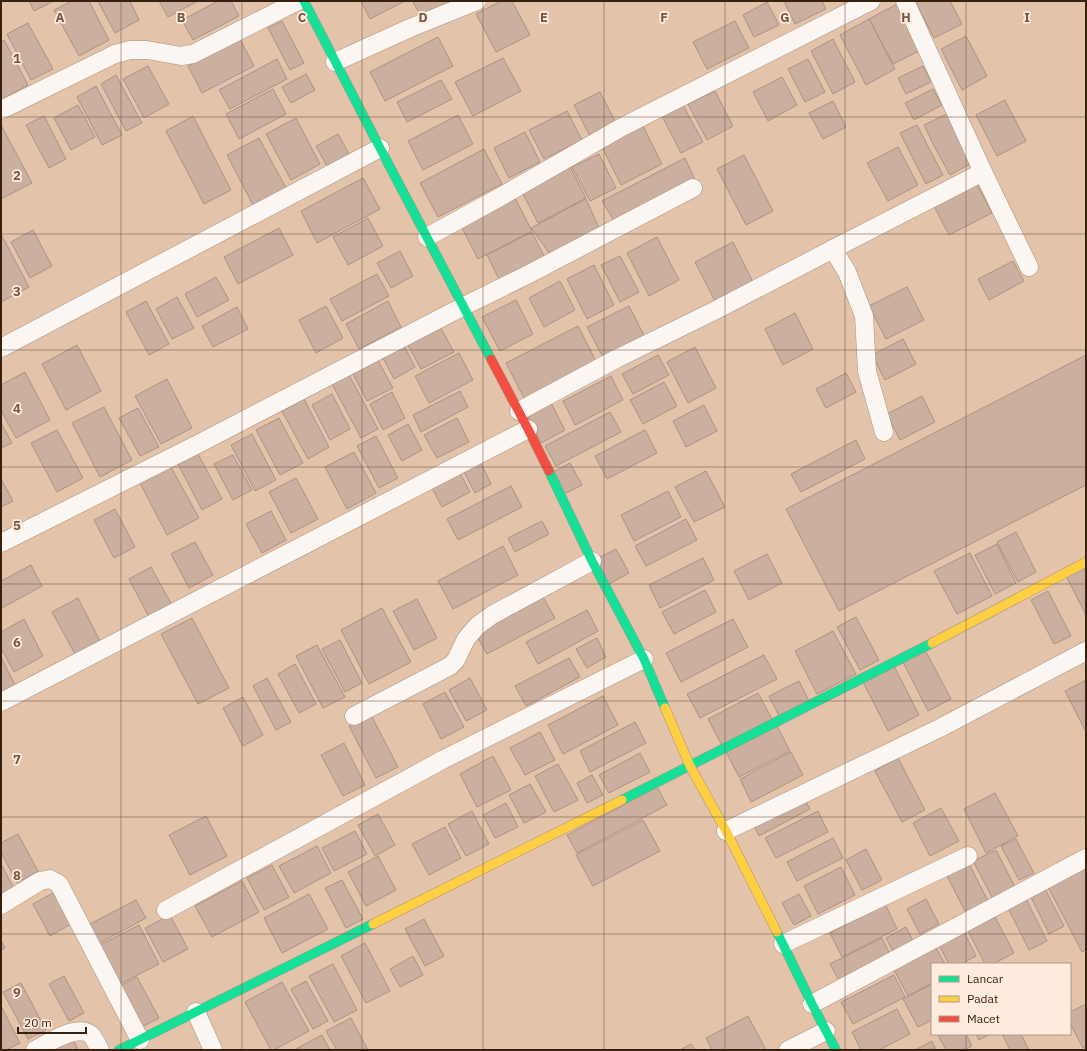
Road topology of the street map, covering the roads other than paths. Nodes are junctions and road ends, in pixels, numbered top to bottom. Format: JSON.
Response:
{"nodes":[{"id":1,"x":298,"y":1,"type":"edge"},
{"id":2,"x":304,"y":1,"type":"edge"},
{"id":3,"x":477,"y":1,"type":"edge"},
{"id":4,"x":871,"y":1,"type":"edge"},
{"id":5,"x":905,"y":1,"type":"edge"},
{"id":6,"x":336,"y":62,"type":"junction"},
{"id":7,"x":1,"y":110,"type":"edge"},
{"id":8,"x":380,"y":148,"type":"junction"},
{"id":9,"x":983,"y":172,"type":"junction"},
{"id":10,"x":694,"y":188,"type":"dead end"},
{"id":11,"x":427,"y":237,"type":"junction"},
{"id":12,"x":834,"y":249,"type":"junction"},
{"id":13,"x":1030,"y":267,"type":"dead end"},
{"id":14,"x":464,"y":306,"type":"junction"},
{"id":15,"x":1,"y":348,"type":"edge"},
{"id":16,"x":519,"y":411,"type":"junction"},
{"id":17,"x":528,"y":429,"type":"junction"},
{"id":18,"x":884,"y":432,"type":"dead end"},
{"id":19,"x":1,"y":543,"type":"edge"},
{"id":20,"x":592,"y":561,"type":"junction"},
{"id":21,"x":1086,"y":562,"type":"edge"},
{"id":22,"x":1086,"y":651,"type":"edge"},
{"id":23,"x":644,"y":659,"type":"junction"},
{"id":24,"x":1,"y":702,"type":"edge"},
{"id":25,"x":354,"y":716,"type":"dead end"},
{"id":26,"x":690,"y":766,"type":"junction"},
{"id":27,"x":726,"y":831,"type":"junction"},
{"id":28,"x":968,"y":856,"type":"dead end"},
{"id":29,"x":1086,"y":858,"type":"edge"},
{"id":30,"x":1,"y":905,"type":"edge"},
{"id":31,"x":166,"y":910,"type":"dead end"},
{"id":32,"x":783,"y":944,"type":"junction"},
{"id":33,"x":812,"y":1004,"type":"junction"},
{"id":34,"x":196,"y":1012,"type":"junction"},
{"id":35,"x":826,"y":1031,"type":"junction"},
{"id":36,"x":140,"y":1040,"type":"junction"},
{"id":37,"x":35,"y":1050,"type":"edge"},
{"id":38,"x":100,"y":1050,"type":"edge"},
{"id":39,"x":119,"y":1050,"type":"edge"},
{"id":40,"x":214,"y":1050,"type":"edge"},
{"id":41,"x":788,"y":1050,"type":"edge"},
{"id":42,"x":836,"y":1050,"type":"edge"}],
"edges":[{"from":1,"to":7,"type":"street"},
{"from":2,"to":6,"type":"street"},
{"from":3,"to":6,"type":"street"},
{"from":4,"to":11,"type":"street"},
{"from":5,"to":9,"type":"street"},
{"from":6,"to":8,"type":"street"},
{"from":8,"to":11,"type":"street"},
{"from":8,"to":15,"type":"street"},
{"from":9,"to":12,"type":"street"},
{"from":9,"to":13,"type":"street"},
{"from":10,"to":14,"type":"street"},
{"from":11,"to":14,"type":"street"},
{"from":12,"to":16,"type":"street"},
{"from":12,"to":18,"type":"street"},
{"from":14,"to":16,"type":"street"},
{"from":14,"to":19,"type":"street"},
{"from":16,"to":17,"type":"street"},
{"from":17,"to":20,"type":"street"},
{"from":17,"to":24,"type":"street"},
{"from":20,"to":23,"type":"street"},
{"from":20,"to":25,"type":"street"},
{"from":21,"to":26,"type":"street"},
{"from":22,"to":27,"type":"street"},
{"from":23,"to":26,"type":"street"},
{"from":23,"to":31,"type":"street"},
{"from":26,"to":27,"type":"street"},
{"from":26,"to":34,"type":"street"},
{"from":27,"to":32,"type":"street"},
{"from":28,"to":32,"type":"street"},
{"from":29,"to":33,"type":"street"},
{"from":30,"to":36,"type":"street"},
{"from":32,"to":33,"type":"street"},
{"from":33,"to":35,"type":"street"},
{"from":34,"to":36,"type":"street"},
{"from":34,"to":40,"type":"street"},
{"from":35,"to":41,"type":"street"},
{"from":35,"to":42,"type":"street"},
{"from":36,"to":39,"type":"street"},
{"from":37,"to":38,"type":"street"}]}
